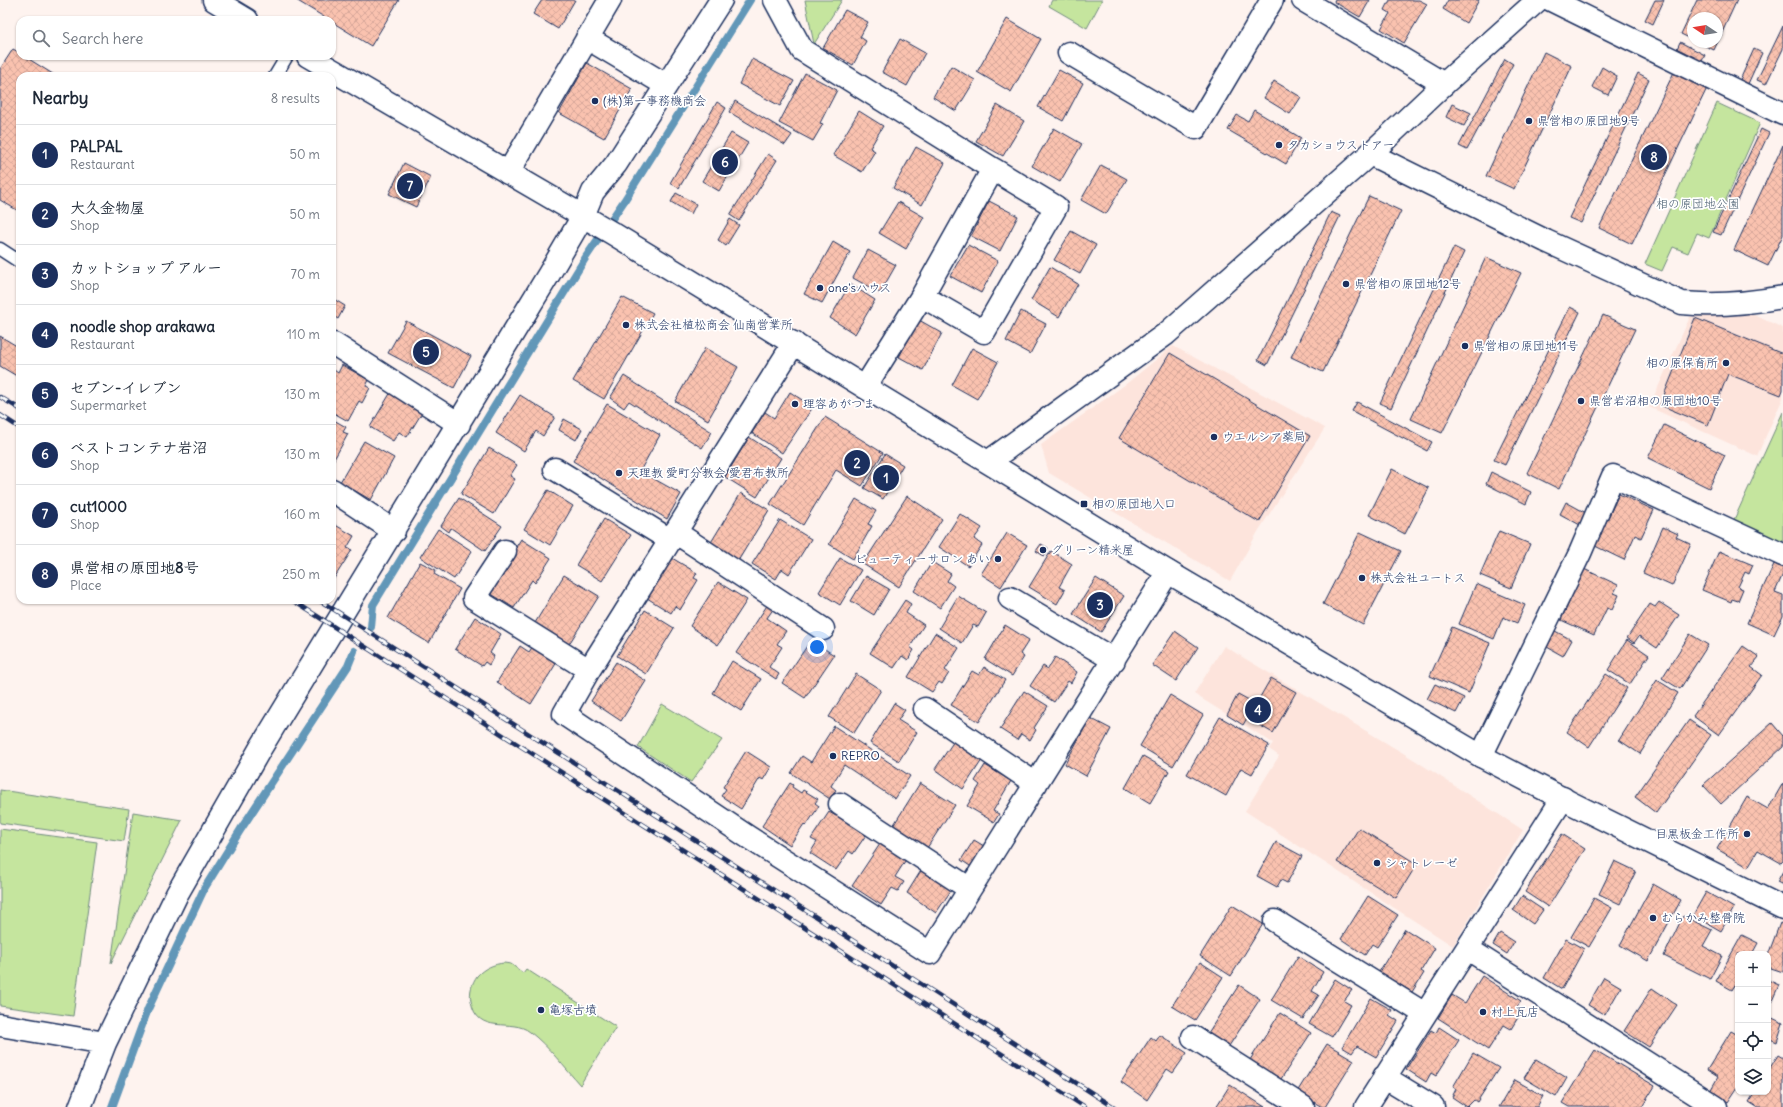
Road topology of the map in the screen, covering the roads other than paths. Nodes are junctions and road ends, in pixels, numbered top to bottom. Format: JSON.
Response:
{"nodes":[{"id":1,"x":214,"y":0,"type":"edge"},
{"id":2,"x":610,"y":0,"type":"edge"},
{"id":3,"x":721,"y":0,"type":"edge"},
{"id":4,"x":776,"y":0,"type":"edge"},
{"id":5,"x":1272,"y":0,"type":"edge"},
{"id":6,"x":1303,"y":0,"type":"edge"},
{"id":7,"x":1538,"y":0,"type":"edge"},
{"id":8,"x":1551,"y":0,"type":"edge"},
{"id":9,"x":240,"y":16,"type":"edge"},
{"id":10,"x":587,"y":38,"type":"junction"},
{"id":11,"x":1069,"y":53,"type":"dead end"},
{"id":12,"x":285,"y":60,"type":"edge"},
{"id":13,"x":315,"y":60,"type":"edge"},
{"id":14,"x":277,"y":72,"type":"edge"},
{"id":15,"x":335,"y":72,"type":"edge"},
{"id":16,"x":336,"y":72,"type":"edge"},
{"id":17,"x":1444,"y":84,"type":"junction"},
{"id":18,"x":666,"y":85,"type":"junction"},
{"id":19,"x":1783,"y":114,"type":"edge"},
{"id":20,"x":1370,"y":154,"type":"junction"},
{"id":21,"x":993,"y":169,"type":"junction"},
{"id":22,"x":508,"y":173,"type":"junction"},
{"id":23,"x":596,"y":224,"type":"junction"},
{"id":24,"x":0,"y":250,"type":"edge"},
{"id":25,"x":16,"y":260,"type":"edge"},
{"id":26,"x":922,"y":296,"type":"junction"},
{"id":27,"x":1783,"y":297,"type":"edge"},
{"id":28,"x":794,"y":343,"type":"junction"},
{"id":29,"x":336,"y":345,"type":"edge"},
{"id":30,"x":865,"y":387,"type":"junction"},
{"id":31,"x":459,"y":424,"type":"junction"},
{"id":32,"x":988,"y":462,"type":"junction"},
{"id":33,"x":555,"y":469,"type":"dead end"},
{"id":34,"x":336,"y":493,"type":"edge"},
{"id":35,"x":394,"y":531,"type":"junction"},
{"id":36,"x":672,"y":536,"type":"junction"},
{"id":37,"x":505,"y":551,"type":"dead end"},
{"id":38,"x":1783,"y":555,"type":"edge"},
{"id":39,"x":1168,"y":572,"type":"junction"},
{"id":40,"x":1010,"y":598,"type":"dead end"},
{"id":41,"x":823,"y":629,"type":"dead end"},
{"id":42,"x":1114,"y":660,"type":"junction"},
{"id":43,"x":589,"y":670,"type":"junction"},
{"id":44,"x":925,"y":709,"type":"dead end"},
{"id":45,"x":1481,"y":756,"type":"junction"},
{"id":46,"x":1036,"y":784,"type":"junction"},
{"id":47,"x":1563,"y":798,"type":"junction"},
{"id":48,"x":840,"y":804,"type":"dead end"},
{"id":49,"x":970,"y":889,"type":"junction"},
{"id":50,"x":1783,"y":908,"type":"edge"},
{"id":51,"x":1275,"y":921,"type":"dead end"},
{"id":52,"x":1468,"y":949,"type":"junction"},
{"id":53,"x":1425,"y":1014,"type":"junction"},
{"id":54,"x":0,"y":1025,"type":"edge"},
{"id":55,"x":1193,"y":1037,"type":"dead end"},
{"id":56,"x":105,"y":1043,"type":"junction"},
{"id":57,"x":1384,"y":1077,"type":"junction"},
{"id":58,"x":80,"y":1107,"type":"edge"},
{"id":59,"x":1303,"y":1107,"type":"edge"},
{"id":60,"x":1366,"y":1107,"type":"edge"},
{"id":61,"x":1433,"y":1107,"type":"edge"},
{"id":62,"x":1716,"y":1107,"type":"edge"}],
"edges":[{"from":1,"to":9,"type":"street"},
{"from":2,"to":10,"type":"street"},
{"from":3,"to":18,"type":"street"},
{"from":4,"to":21,"type":"street"},
{"from":5,"to":11,"type":"street"},
{"from":6,"to":17,"type":"street"},
{"from":7,"to":17,"type":"street"},
{"from":8,"to":19,"type":"street"},
{"from":10,"to":18,"type":"street"},
{"from":10,"to":22,"type":"street"},
{"from":12,"to":14,"type":"lane"},
{"from":13,"to":15,"type":"street"},
{"from":16,"to":22,"type":"street"},
{"from":17,"to":20,"type":"street"},
{"from":18,"to":23,"type":"street"},
{"from":20,"to":27,"type":"street"},
{"from":20,"to":32,"type":"street"},
{"from":21,"to":26,"type":"street"},
{"from":21,"to":26,"type":"street"},
{"from":22,"to":23,"type":"street"},
{"from":23,"to":28,"type":"street"},
{"from":23,"to":31,"type":"street"},
{"from":24,"to":25,"type":"lane"},
{"from":26,"to":30,"type":"street"},
{"from":28,"to":30,"type":"street"},
{"from":28,"to":36,"type":"street"},
{"from":29,"to":31,"type":"street"},
{"from":30,"to":32,"type":"street"},
{"from":31,"to":35,"type":"street"},
{"from":32,"to":39,"type":"street"},
{"from":33,"to":36,"type":"street"},
{"from":34,"to":35,"type":"street"},
{"from":35,"to":56,"type":"street"},
{"from":36,"to":41,"type":"street"},
{"from":36,"to":43,"type":"street"},
{"from":37,"to":43,"type":"street"},
{"from":38,"to":45,"type":"street"},
{"from":39,"to":42,"type":"street"},
{"from":39,"to":45,"type":"street"},
{"from":40,"to":42,"type":"street"},
{"from":42,"to":46,"type":"street"},
{"from":43,"to":49,"type":"street"},
{"from":44,"to":46,"type":"street"},
{"from":45,"to":47,"type":"street"},
{"from":46,"to":49,"type":"street"},
{"from":47,"to":50,"type":"street"},
{"from":47,"to":52,"type":"street"},
{"from":48,"to":49,"type":"street"},
{"from":51,"to":53,"type":"street"},
{"from":52,"to":53,"type":"street"},
{"from":52,"to":62,"type":"street"},
{"from":53,"to":57,"type":"street"},
{"from":54,"to":56,"type":"street"},
{"from":55,"to":59,"type":"street"},
{"from":56,"to":58,"type":"street"},
{"from":57,"to":60,"type":"street"},
{"from":57,"to":61,"type":"street"}]}
